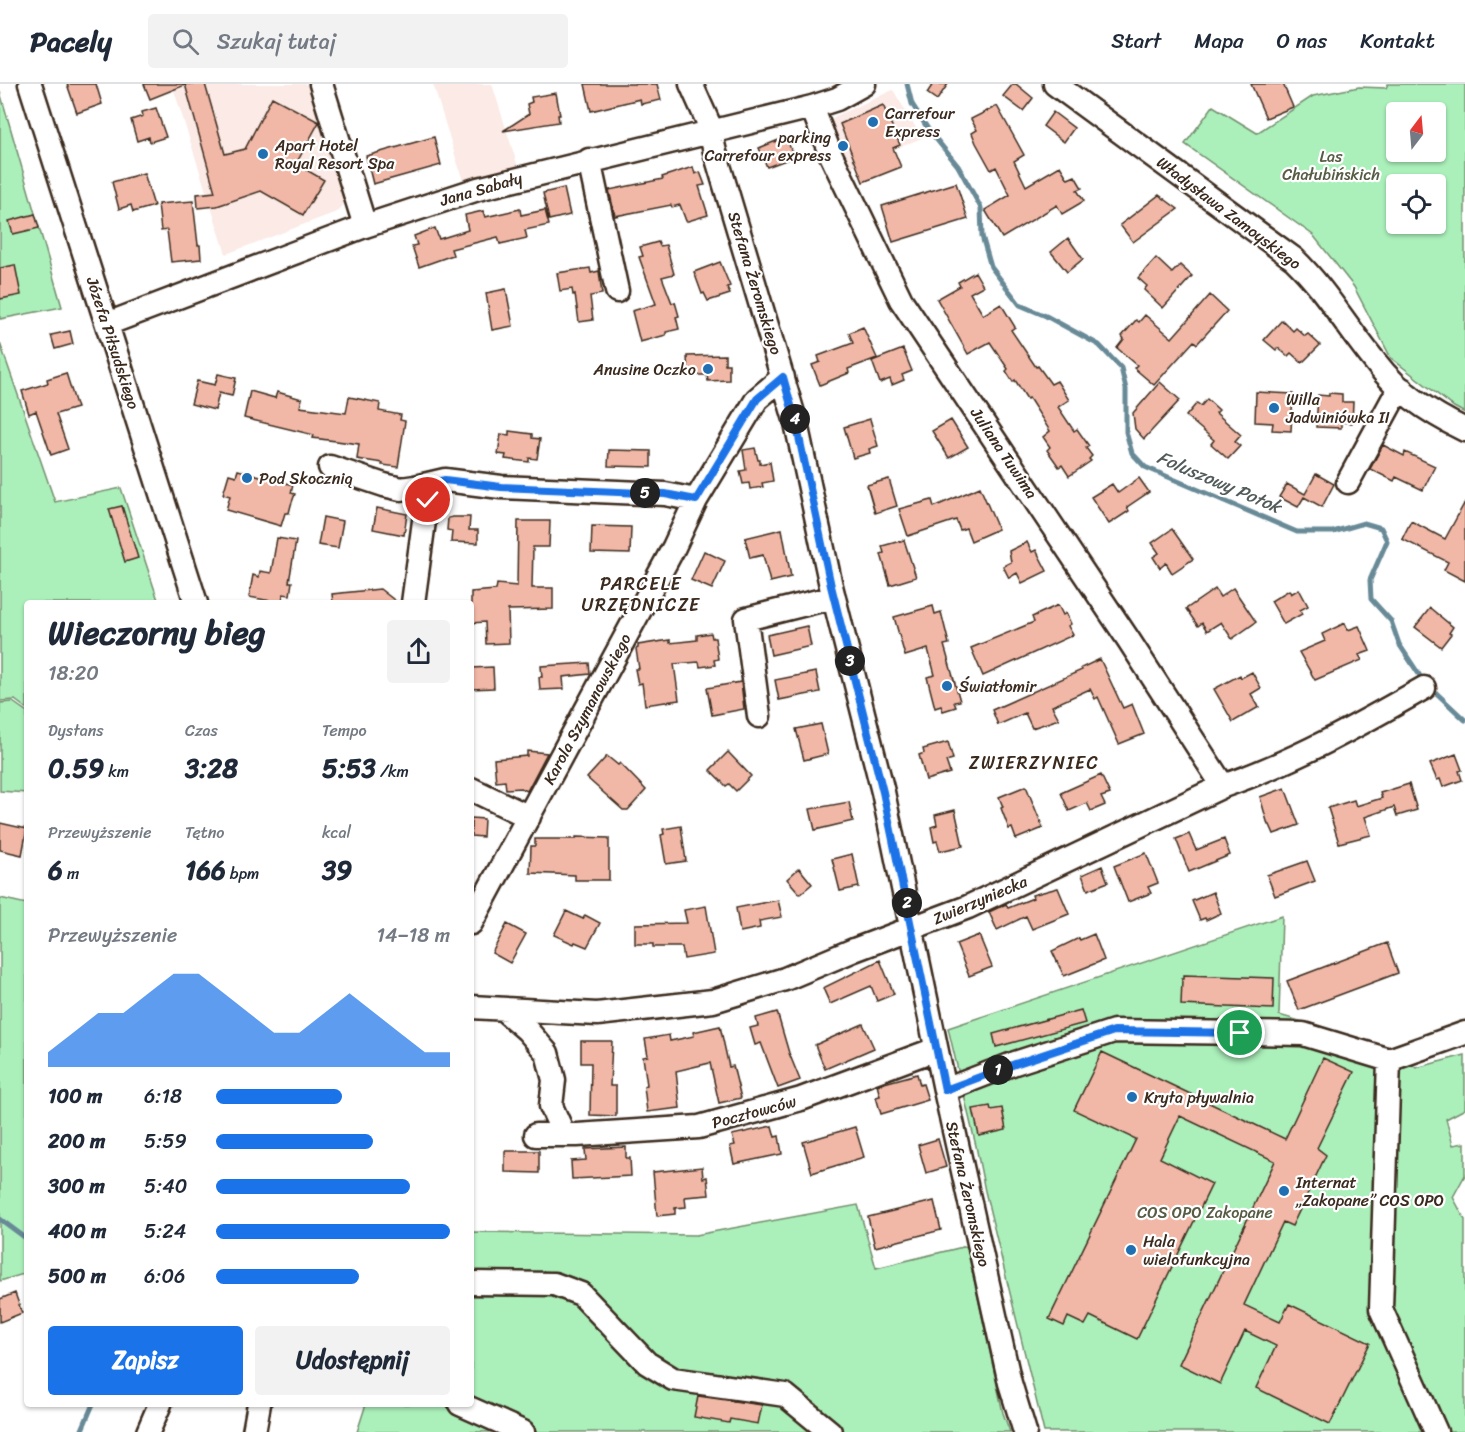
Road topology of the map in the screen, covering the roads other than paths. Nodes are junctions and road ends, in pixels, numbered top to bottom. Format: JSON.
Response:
{"nodes":[{"id":1,"x":30,"y":84,"type":"edge"},
{"id":2,"x":321,"y":84,"type":"edge"},
{"id":3,"x":692,"y":84,"type":"edge"},
{"id":4,"x":864,"y":84,"type":"edge"},
{"id":5,"x":1055,"y":84,"type":"edge"},
{"id":6,"x":812,"y":107,"type":"junction"},
{"id":7,"x":710,"y":131,"type":"junction"},
{"id":8,"x":589,"y":160,"type":"junction"},
{"id":9,"x":365,"y":226,"type":"junction"},
{"id":10,"x":617,"y":291,"type":"dead end"},
{"id":11,"x":107,"y":324,"type":"junction"},
{"id":12,"x":783,"y":377,"type":"junction"},
{"id":13,"x":1402,"y":388,"type":"junction"},
{"id":14,"x":1465,"y":430,"type":"edge"},
{"id":15,"x":330,"y":467,"type":"dead end"},
{"id":16,"x":1348,"y":482,"type":"dead end"},
{"id":17,"x":429,"y":484,"type":"junction"},
{"id":18,"x":696,"y":500,"type":"junction"},
{"id":19,"x":834,"y":597,"type":"junction"},
{"id":20,"x":195,"y":600,"type":"edge"},
{"id":21,"x":413,"y":600,"type":"edge"},
{"id":22,"x":1424,"y":688,"type":"dead end"},
{"id":23,"x":759,"y":716,"type":"dead end"},
{"id":24,"x":1223,"y":786,"type":"junction"},
{"id":25,"x":474,"y":790,"type":"edge"},
{"id":26,"x":529,"y":817,"type":"junction"},
{"id":27,"x":474,"y":918,"type":"edge"},
{"id":28,"x":912,"y":928,"type":"junction"},
{"id":29,"x":474,"y":1007,"type":"edge"},
{"id":30,"x":504,"y":1010,"type":"junction"},
{"id":31,"x":1465,"y":1032,"type":"edge"},
{"id":32,"x":936,"y":1048,"type":"junction"},
{"id":33,"x":1389,"y":1060,"type":"junction"},
{"id":34,"x":945,"y":1090,"type":"junction"},
{"id":35,"x":536,"y":1135,"type":"dead end"},
{"id":36,"x":564,"y":1135,"type":"junction"},
{"id":37,"x":474,"y":1283,"type":"edge"},
{"id":38,"x":159,"y":1407,"type":"edge"},
{"id":39,"x":258,"y":1407,"type":"edge"},
{"id":40,"x":467,"y":1407,"type":"edge"},
{"id":41,"x":148,"y":1432,"type":"edge"},
{"id":42,"x":254,"y":1432,"type":"edge"},
{"id":43,"x":523,"y":1432,"type":"edge"},
{"id":44,"x":830,"y":1432,"type":"edge"},
{"id":45,"x":1025,"y":1432,"type":"edge"},
{"id":46,"x":1436,"y":1432,"type":"edge"}],
"edges":[{"from":1,"to":11,"type":"street","name":"Józefa Piłsudskiego"},
{"from":2,"to":9,"type":"street"},
{"from":3,"to":7,"type":"street","name":"Stefana Żeromskiego"},
{"from":4,"to":6,"type":"street","name":"Jana Sabały"},
{"from":5,"to":13,"type":"street","name":"Władysława Zamoyskiego"},
{"from":6,"to":7,"type":"street","name":"Jana Sabały"},
{"from":6,"to":24,"type":"street","name":"Juliana Tuwima"},
{"from":7,"to":8,"type":"street","name":"Jana Sabały"},
{"from":7,"to":12,"type":"street","name":"Stefana Żeromskiego"},
{"from":8,"to":9,"type":"street","name":"Jana Sabały"},
{"from":8,"to":10,"type":"street"},
{"from":9,"to":11,"type":"street","name":"Jana Sabały"},
{"from":11,"to":20,"type":"street","name":"Józefa Piłsudskiego"},
{"from":12,"to":18,"type":"street","name":"Karola Szymanowskiego"},
{"from":12,"to":19,"type":"street","name":"Stefana Żeromskiego"},
{"from":13,"to":14,"type":"street","name":"Władysława Zamoyskiego"},
{"from":13,"to":16,"type":"street"},
{"from":15,"to":17,"type":"street"},
{"from":17,"to":18,"type":"street"},
{"from":17,"to":21,"type":"street"},
{"from":18,"to":26,"type":"street","name":"Karola Szymanowskiego"},
{"from":19,"to":23,"type":"street"},
{"from":19,"to":28,"type":"street","name":"Stefana Żeromskiego"},
{"from":22,"to":24,"type":"street","name":"Zwierzyniecka"},
{"from":24,"to":28,"type":"street","name":"Zwierzyniecka"},
{"from":25,"to":26,"type":"street"},
{"from":26,"to":27,"type":"street","name":"Karola Szymanowskiego"},
{"from":28,"to":30,"type":"street","name":"Zwierzyniecka"},
{"from":28,"to":32,"type":"street","name":"Stefana Żeromskiego"},
{"from":29,"to":30,"type":"street","name":"Zwierzyniecka"},
{"from":30,"to":36,"type":"street"},
{"from":31,"to":33,"type":"street"},
{"from":32,"to":34,"type":"street","name":"Stefana Żeromskiego"},
{"from":32,"to":36,"type":"street","name":"Pocztowców"},
{"from":33,"to":34,"type":"street"},
{"from":33,"to":46,"type":"street"},
{"from":34,"to":45,"type":"street","name":"Stefana Żeromskiego"},
{"from":35,"to":36,"type":"street","name":"Pocztowców"},
{"from":37,"to":44,"type":"street"},
{"from":38,"to":41,"type":"street"},
{"from":39,"to":42,"type":"street"},
{"from":40,"to":43,"type":"street"}]}
